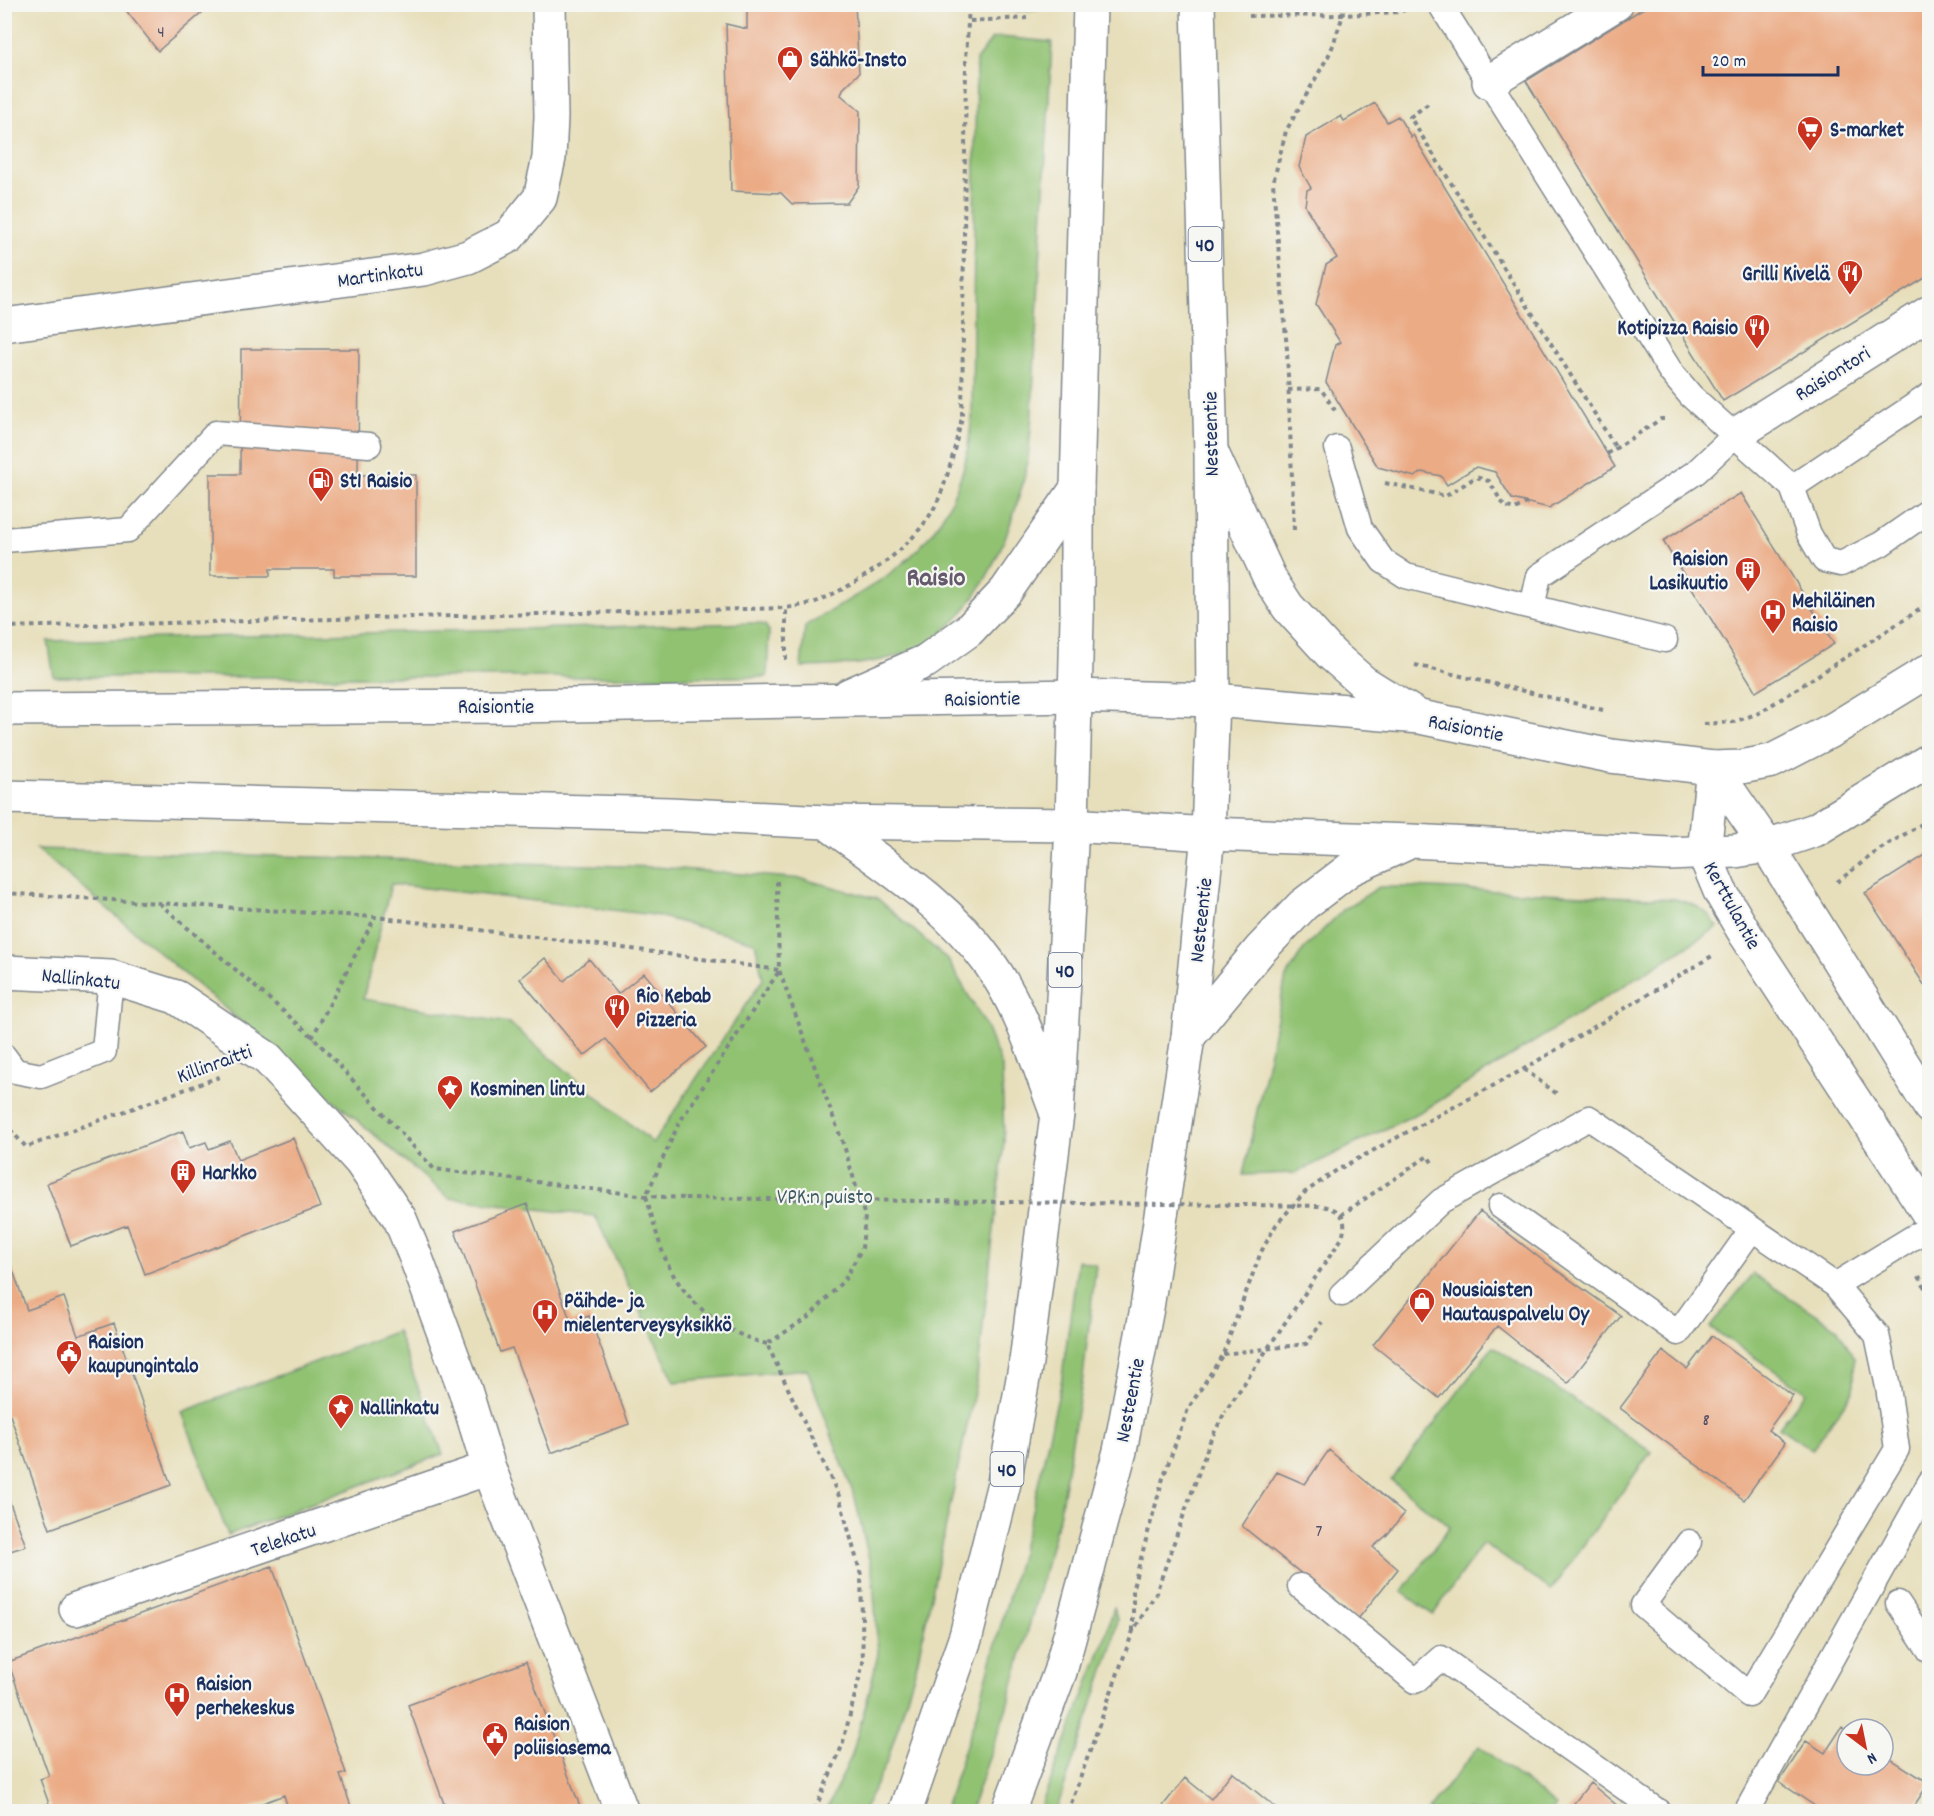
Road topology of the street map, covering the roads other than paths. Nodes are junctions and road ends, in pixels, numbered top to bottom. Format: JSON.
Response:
{"nodes":[{"id":1,"x":549,"y":4,"type":"edge"},
{"id":2,"x":1090,"y":4,"type":"edge"},
{"id":3,"x":1198,"y":4,"type":"edge"},
{"id":4,"x":1440,"y":4,"type":"edge"},
{"id":5,"x":1616,"y":4,"type":"edge"},
{"id":6,"x":1489,"y":82,"type":"junction"},
{"id":7,"x":1929,"y":312,"type":"edge"},
{"id":8,"x":4,"y":325,"type":"edge"},
{"id":9,"x":1929,"y":395,"type":"edge"},
{"id":10,"x":1736,"y":435,"type":"junction"},
{"id":11,"x":369,"y":445,"type":"dead end"},
{"id":12,"x":1336,"y":448,"type":"dead end"},
{"id":13,"x":1211,"y":451,"type":"junction"},
{"id":14,"x":1792,"y":486,"type":"junction"},
{"id":15,"x":1077,"y":488,"type":"junction"},
{"id":16,"x":1929,"y":510,"type":"edge"},
{"id":17,"x":4,"y":540,"type":"edge"},
{"id":18,"x":1532,"y":607,"type":"junction"},
{"id":19,"x":1665,"y":640,"type":"dead end"},
{"id":20,"x":1929,"y":670,"type":"edge"},
{"id":21,"x":1075,"y":696,"type":"junction"},
{"id":22,"x":1213,"y":700,"type":"junction"},
{"id":23,"x":834,"y":702,"type":"junction"},
{"id":24,"x":4,"y":709,"type":"edge"},
{"id":25,"x":1420,"y":717,"type":"junction"},
{"id":26,"x":1929,"y":760,"type":"edge"},
{"id":27,"x":1713,"y":768,"type":"junction"},
{"id":28,"x":4,"y":798,"type":"edge"},
{"id":29,"x":826,"y":822,"type":"junction"},
{"id":30,"x":1072,"y":825,"type":"junction"},
{"id":31,"x":1208,"y":834,"type":"junction"},
{"id":32,"x":1411,"y":841,"type":"junction"},
{"id":33,"x":1767,"y":846,"type":"junction"},
{"id":34,"x":1704,"y":853,"type":"junction"},
{"id":35,"x":4,"y":972,"type":"edge"},
{"id":36,"x":111,"y":977,"type":"junction"},
{"id":37,"x":1188,"y":1037,"type":"junction"},
{"id":38,"x":4,"y":1056,"type":"edge"},
{"id":39,"x":1929,"y":1107,"type":"edge"},
{"id":40,"x":1057,"y":1114,"type":"junction"},
{"id":41,"x":1500,"y":1206,"type":"dead end"},
{"id":42,"x":1929,"y":1215,"type":"edge"},
{"id":43,"x":1929,"y":1227,"type":"edge"},
{"id":44,"x":1752,"y":1229,"type":"junction"},
{"id":45,"x":1835,"y":1285,"type":"junction"},
{"id":46,"x":1342,"y":1294,"type":"road end"},
{"id":47,"x":489,"y":1468,"type":"junction"},
{"id":48,"x":1929,"y":1482,"type":"edge"},
{"id":49,"x":1689,"y":1542,"type":"dead end"},
{"id":50,"x":1300,"y":1586,"type":"dead end"},
{"id":51,"x":1898,"y":1603,"type":"dead end"},
{"id":52,"x":76,"y":1610,"type":"dead end"},
{"id":53,"x":1929,"y":1651,"type":"edge"},
{"id":54,"x":622,"y":1812,"type":"edge"},
{"id":55,"x":905,"y":1812,"type":"edge"},
{"id":56,"x":1008,"y":1812,"type":"edge"},
{"id":57,"x":1659,"y":1812,"type":"edge"},
{"id":58,"x":1746,"y":1812,"type":"edge"}],
"edges":[{"from":1,"to":8,"type":"main road","name":"Martinkatu"},
{"from":2,"to":15,"type":"main road","number":"40"},
{"from":3,"to":13,"type":"main road","name":"Nesteentie","number":"40"},
{"from":4,"to":6,"type":"lane"},
{"from":5,"to":6,"type":"main road"},
{"from":6,"to":10,"type":"lane"},
{"from":7,"to":10,"type":"main road","name":"Raisiontori"},
{"from":9,"to":14,"type":"lane"},
{"from":10,"to":14,"type":"lane"},
{"from":10,"to":18,"type":"lane"},
{"from":11,"to":17,"type":"lane"},
{"from":12,"to":18,"type":"lane"},
{"from":13,"to":22,"type":"main road","name":"Nesteentie","number":"40"},
{"from":13,"to":25,"type":"main road"},
{"from":14,"to":16,"type":"lane"},
{"from":15,"to":21,"type":"main road","number":"40"},
{"from":15,"to":23,"type":"main road"},
{"from":18,"to":19,"type":"lane"},
{"from":20,"to":27,"type":"main road","name":"Raisiontie"},
{"from":21,"to":22,"type":"main road","name":"Raisiontie"},
{"from":21,"to":23,"type":"main road","name":"Raisiontie"},
{"from":21,"to":30,"type":"main road","number":"40"},
{"from":22,"to":25,"type":"main road","name":"Raisiontie"},
{"from":22,"to":31,"type":"main road","name":"Nesteentie","number":"40"},
{"from":23,"to":24,"type":"main road","name":"Raisiontie"},
{"from":25,"to":27,"type":"main road","name":"Raisiontie"},
{"from":26,"to":33,"type":"main road"},
{"from":27,"to":33,"type":"main road"},
{"from":27,"to":34,"type":"main road","name":"Kerttulantie"},
{"from":28,"to":29,"type":"main road"},
{"from":29,"to":30,"type":"main road"},
{"from":29,"to":40,"type":"main road"},
{"from":30,"to":31,"type":"main road"},
{"from":30,"to":40,"type":"main road","number":"40"},
{"from":31,"to":32,"type":"main road"},
{"from":31,"to":37,"type":"main road","name":"Nesteentie","number":"40"},
{"from":32,"to":34,"type":"main road"},
{"from":32,"to":37,"type":"main road"},
{"from":33,"to":34,"type":"main road"},
{"from":33,"to":39,"type":"main road"},
{"from":34,"to":42,"type":"main road","name":"Kerttulantie"},
{"from":35,"to":36,"type":"main road","name":"Nallinkatu"},
{"from":36,"to":38,"type":"lane"},
{"from":36,"to":47,"type":"main road","name":"Nallinkatu"},
{"from":37,"to":56,"type":"main road","name":"Nesteentie","number":"40"},
{"from":40,"to":55,"type":"main road","number":"40"},
{"from":41,"to":44,"type":"lane"},
{"from":43,"to":45,"type":"lane"},
{"from":44,"to":45,"type":"lane"},
{"from":44,"to":46,"type":"lane"},
{"from":45,"to":49,"type":"lane"},
{"from":47,"to":52,"type":"main road","name":"Telekatu"},
{"from":47,"to":54,"type":"main road","name":"Nallinkatu"},
{"from":48,"to":58,"type":"lane"},
{"from":50,"to":57,"type":"lane"},
{"from":51,"to":53,"type":"lane"}]}
